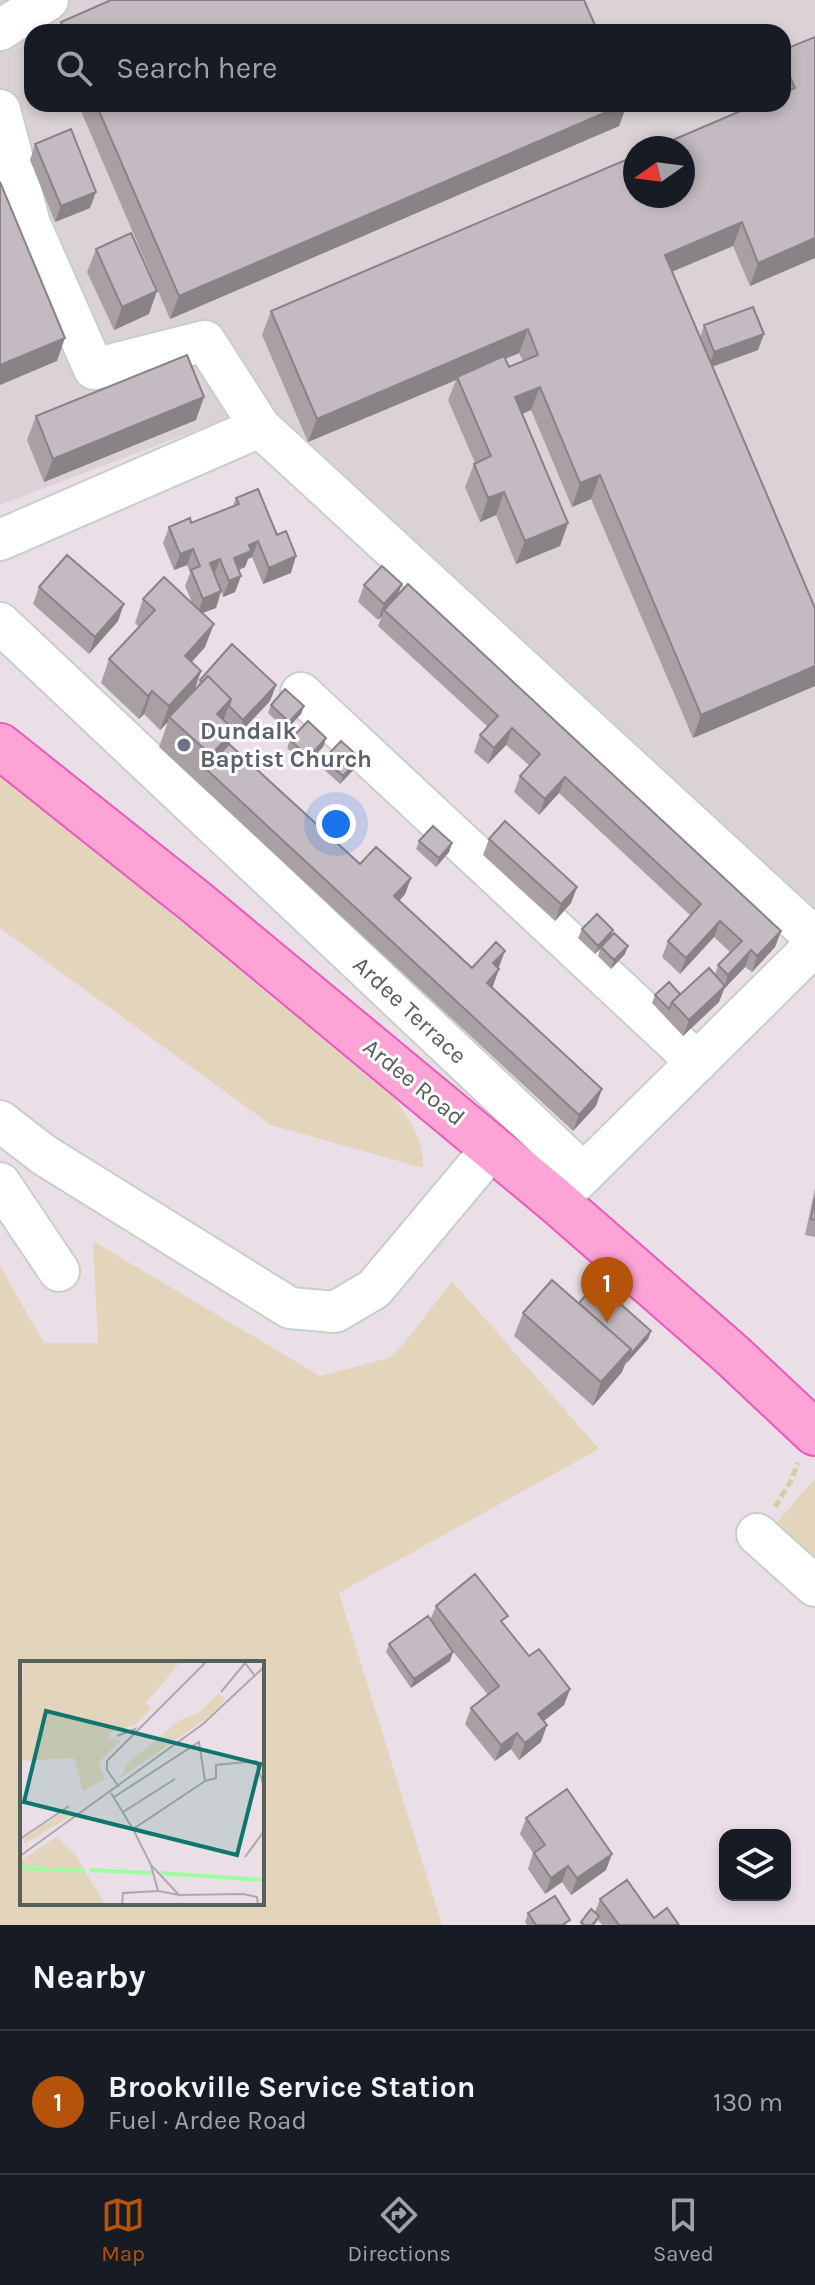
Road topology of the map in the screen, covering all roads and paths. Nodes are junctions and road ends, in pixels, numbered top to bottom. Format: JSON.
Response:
{"nodes":[{"id":1,"x":48,"y":0,"type":"edge"},
{"id":2,"x":0,"y":30,"type":"edge"},
{"id":3,"x":0,"y":110,"type":"edge"},
{"id":4,"x":260,"y":427,"type":"junction"},
{"id":5,"x":0,"y":540,"type":"edge"},
{"id":6,"x":0,"y":623,"type":"edge"},
{"id":7,"x":301,"y":693,"type":"dead end"},
{"id":8,"x":0,"y":746,"type":"edge"},
{"id":9,"x":815,"y":938,"type":"edge"},
{"id":10,"x":815,"y":945,"type":"edge"},
{"id":11,"x":453,"y":1051,"type":"junction"},
{"id":12,"x":697,"y":1062,"type":"junction"},
{"id":13,"x":428,"y":1094,"type":"junction"},
{"id":14,"x":0,"y":1121,"type":"edge"},
{"id":15,"x":0,"y":1143,"type":"edge"},
{"id":16,"x":493,"y":1147,"type":"junction"},
{"id":17,"x":44,"y":1155,"type":"junction"},
{"id":18,"x":0,"y":1183,"type":"edge"},
{"id":19,"x":570,"y":1187,"type":"junction"},
{"id":20,"x":59,"y":1271,"type":"dead end"},
{"id":21,"x":813,"y":1430,"type":"edge"},
{"id":22,"x":757,"y":1534,"type":"joint"},
{"id":23,"x":815,"y":1586,"type":"edge"}],
"edges":[{"from":1,"to":2,"type":"street"},
{"from":3,"to":4,"type":"street"},
{"from":4,"to":5,"type":"street"},
{"from":4,"to":9,"type":"street"},
{"from":6,"to":11,"type":"street","name":"Ardee Terrace"},
{"from":7,"to":12,"type":"street"},
{"from":8,"to":13,"type":"main road","name":"Ardee Road"},
{"from":10,"to":12,"type":"street"},
{"from":11,"to":13,"type":"street"},
{"from":11,"to":19,"type":"street","name":"Ardee Terrace"},
{"from":12,"to":19,"type":"street"},
{"from":13,"to":16,"type":"main road","name":"Ardee Road"},
{"from":14,"to":17,"type":"street"},
{"from":15,"to":17,"type":"street"},
{"from":16,"to":17,"type":"street"},
{"from":16,"to":19,"type":"main road","name":"Ardee Road"},
{"from":18,"to":20,"type":"street"},
{"from":19,"to":21,"type":"main road","name":"Ardee Road"},
{"from":21,"to":22,"type":"path"},
{"from":22,"to":23,"type":"street"}]}
